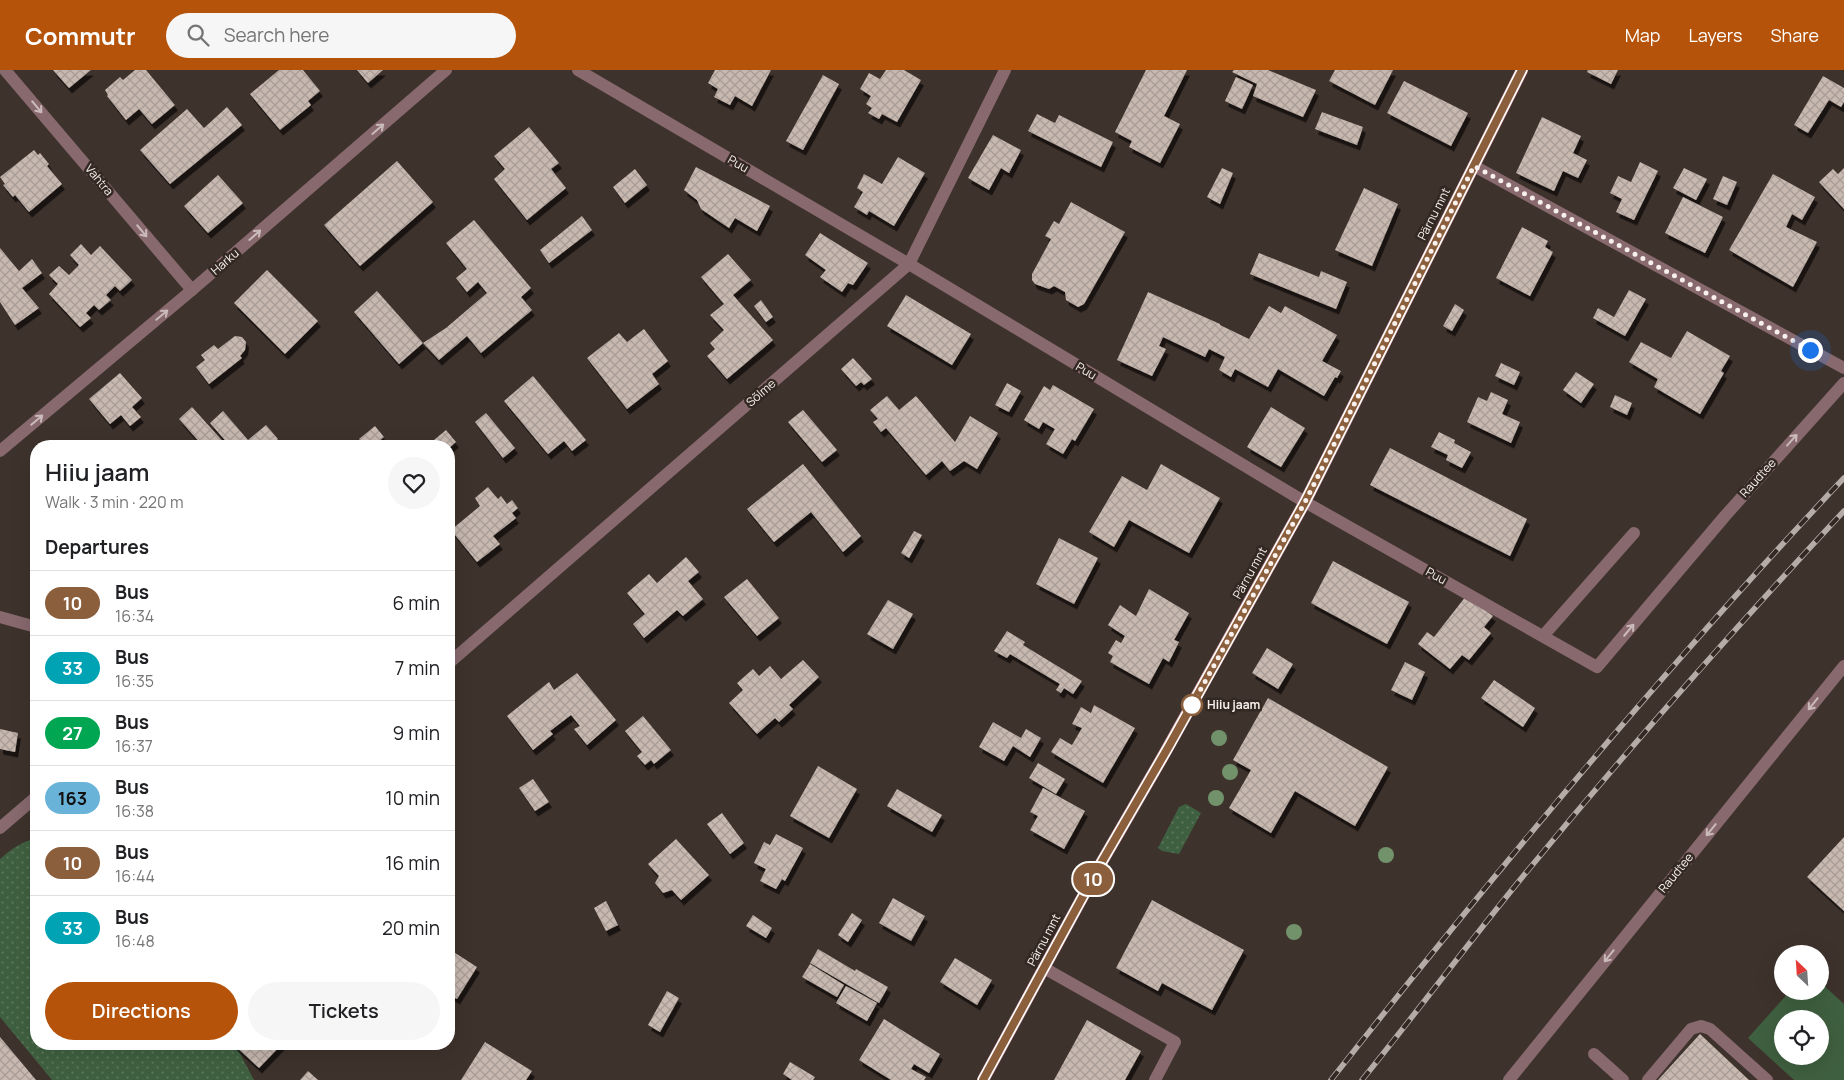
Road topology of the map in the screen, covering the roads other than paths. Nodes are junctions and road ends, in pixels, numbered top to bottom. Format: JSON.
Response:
{"nodes":[{"id":1,"x":5,"y":70,"type":"edge"},
{"id":2,"x":446,"y":70,"type":"edge"},
{"id":3,"x":578,"y":70,"type":"edge"},
{"id":4,"x":1005,"y":70,"type":"edge"},
{"id":5,"x":1522,"y":70,"type":"edge"},
{"id":6,"x":1474,"y":166,"type":"junction"},
{"id":7,"x":909,"y":264,"type":"junction"},
{"id":8,"x":192,"y":290,"type":"junction"},
{"id":9,"x":1844,"y":368,"type":"edge"},
{"id":10,"x":1844,"y":383,"type":"edge"},
{"id":11,"x":0,"y":451,"type":"edge"},
{"id":12,"x":1305,"y":502,"type":"junction"},
{"id":13,"x":1634,"y":533,"type":"dead end"},
{"id":14,"x":0,"y":617,"type":"edge"},
{"id":15,"x":30,"y":624,"type":"edge"},
{"id":16,"x":1543,"y":636,"type":"junction"},
{"id":17,"x":455,"y":658,"type":"edge"},
{"id":18,"x":1844,"y":666,"type":"edge"},
{"id":19,"x":1598,"y":667,"type":"joint"},
{"id":20,"x":30,"y":802,"type":"edge"},
{"id":21,"x":0,"y":828,"type":"edge"},
{"id":22,"x":1044,"y":968,"type":"junction"},
{"id":23,"x":1594,"y":1054,"type":"dead end"},
{"id":24,"x":983,"y":1080,"type":"edge"},
{"id":25,"x":1155,"y":1080,"type":"edge"},
{"id":26,"x":1509,"y":1080,"type":"edge"},
{"id":27,"x":1623,"y":1080,"type":"edge"},
{"id":28,"x":1648,"y":1080,"type":"edge"},
{"id":29,"x":1767,"y":1080,"type":"edge"}],
"edges":[{"from":1,"to":8,"type":"street","name":"Vahtra","one_way":true},
{"from":8,"to":2,"type":"street","name":"Harku","one_way":true},
{"from":3,"to":7,"type":"street","name":"Puu"},
{"from":4,"to":7,"type":"street","name":"Sõlme"},
{"from":5,"to":6,"type":"main road","name":"Pärnu mnt"},
{"from":6,"to":9,"type":"street"},
{"from":6,"to":12,"type":"main road","name":"Pärnu mnt"},
{"from":7,"to":12,"type":"street","name":"Puu"},
{"from":7,"to":17,"type":"street","name":"Sõlme"},
{"from":11,"to":8,"type":"street","name":"Harku","one_way":true},
{"from":19,"to":10,"type":"street","name":"Raudtee","one_way":true},
{"from":12,"to":16,"type":"street","name":"Puu"},
{"from":12,"to":22,"type":"main road","name":"Pärnu mnt"},
{"from":13,"to":16,"type":"street"},
{"from":14,"to":15,"type":"street"},
{"from":16,"to":19,"type":"street","name":"Puu"},
{"from":18,"to":26,"type":"street","name":"Raudtee","one_way":true},
{"from":20,"to":21,"type":"street"},
{"from":22,"to":24,"type":"main road","name":"Pärnu mnt"},
{"from":22,"to":25,"type":"street"},
{"from":23,"to":27,"type":"street"},
{"from":28,"to":29,"type":"street"}]}
